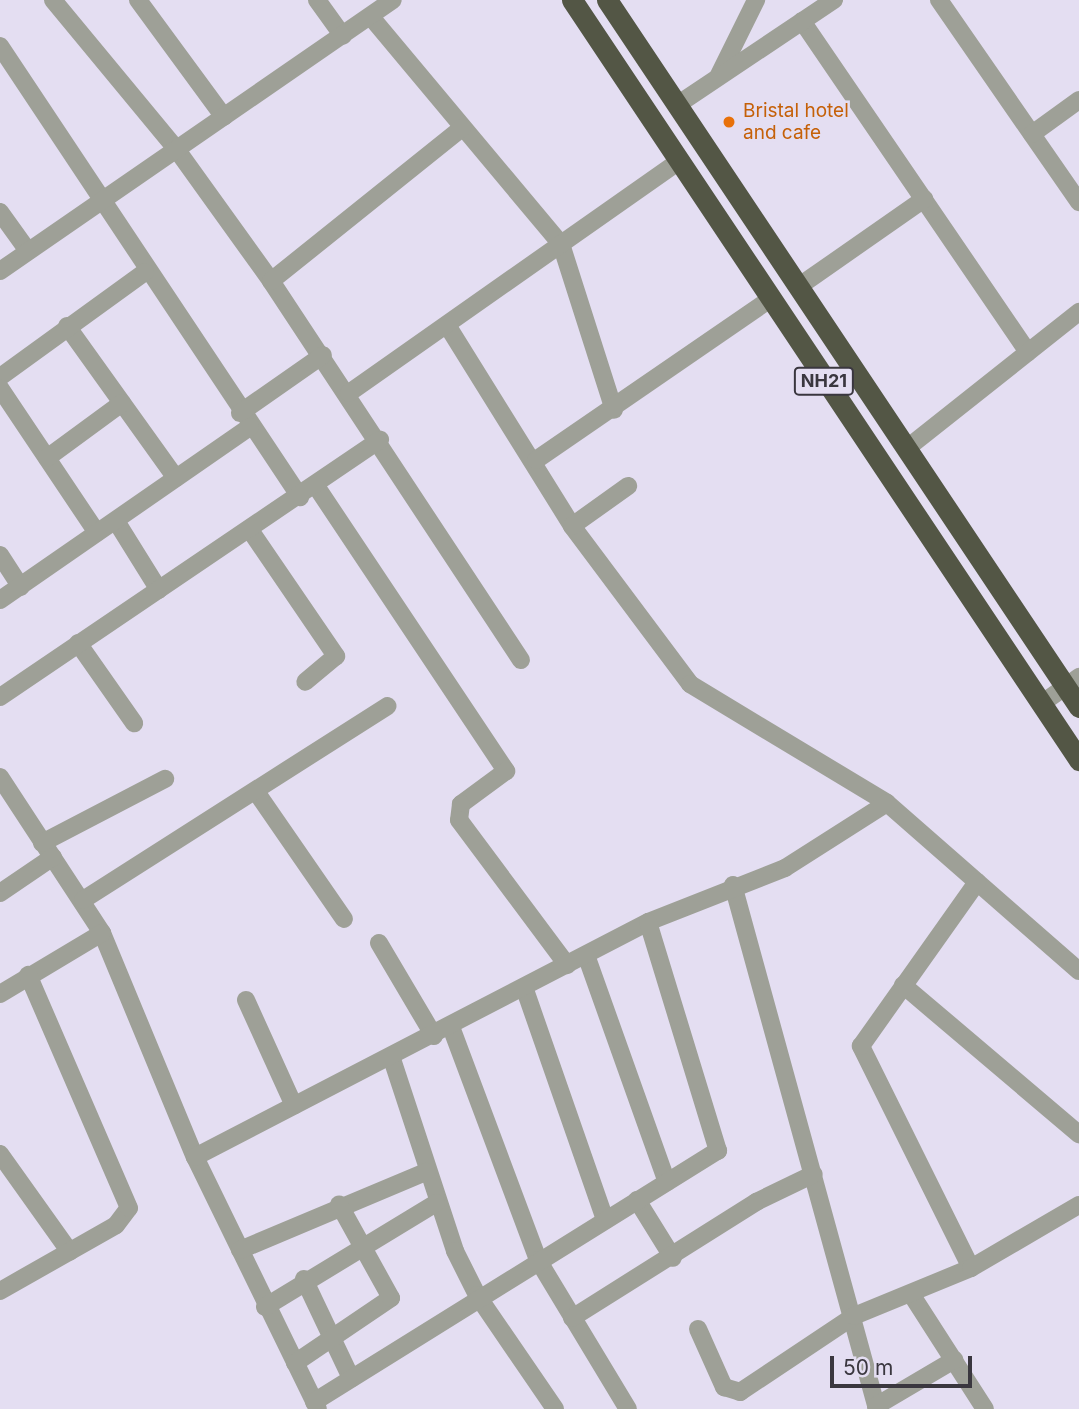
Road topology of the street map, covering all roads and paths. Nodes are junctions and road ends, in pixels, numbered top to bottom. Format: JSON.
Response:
{"nodes":[{"id":1,"x":54,"y":0,"type":"edge"},
{"id":2,"x":138,"y":0,"type":"edge"},
{"id":3,"x":317,"y":0,"type":"edge"},
{"id":4,"x":393,"y":0,"type":"edge"},
{"id":5,"x":572,"y":0,"type":"edge"},
{"id":6,"x":607,"y":0,"type":"edge"},
{"id":7,"x":756,"y":0,"type":"edge"},
{"id":8,"x":834,"y":0,"type":"edge"},
{"id":9,"x":939,"y":0,"type":"edge"},
{"id":10,"x":371,"y":17,"type":"junction"},
{"id":11,"x":802,"y":21,"type":"junction"},
{"id":12,"x":343,"y":36,"type":"junction"},
{"id":13,"x":0,"y":46,"type":"edge"},
{"id":14,"x":719,"y":76,"type":"junction"},
{"id":15,"x":1079,"y":100,"type":"edge"},
{"id":16,"x":677,"y":105,"type":"junction"},
{"id":17,"x":224,"y":117,"type":"junction"},
{"id":18,"x":462,"y":128,"type":"junction"},
{"id":19,"x":1032,"y":134,"type":"junction"},
{"id":20,"x":177,"y":150,"type":"junction"},
{"id":21,"x":679,"y":161,"type":"junction"},
{"id":22,"x":923,"y":199,"type":"junction"},
{"id":23,"x":99,"y":201,"type":"junction"},
{"id":24,"x":1079,"y":202,"type":"edge"},
{"id":25,"x":0,"y":212,"type":"edge"},
{"id":26,"x":561,"y":244,"type":"junction"},
{"id":27,"x":28,"y":251,"type":"junction"},
{"id":28,"x":0,"y":271,"type":"edge"},
{"id":29,"x":145,"y":272,"type":"junction"},
{"id":30,"x":271,"y":281,"type":"junction"},
{"id":31,"x":798,"y":287,"type":"junction"},
{"id":32,"x":770,"y":299,"type":"junction"},
{"id":33,"x":1079,"y":312,"type":"edge"},
{"id":34,"x":447,"y":325,"type":"junction"},
{"id":35,"x":67,"y":327,"type":"junction"},
{"id":36,"x":1028,"y":352,"type":"junction"},
{"id":37,"x":323,"y":355,"type":"junction"},
{"id":38,"x":0,"y":377,"type":"edge"},
{"id":39,"x":0,"y":388,"type":"edge"},
{"id":40,"x":349,"y":393,"type":"junction"},
{"id":41,"x":122,"y":403,"type":"junction"},
{"id":42,"x":614,"y":410,"type":"junction"},
{"id":43,"x":245,"y":420,"type":"junction"},
{"id":44,"x":380,"y":440,"type":"junction"},
{"id":45,"x":906,"y":449,"type":"junction"},
{"id":46,"x":47,"y":458,"type":"junction"},
{"id":47,"x":536,"y":460,"type":"junction"},
{"id":48,"x":176,"y":478,"type":"junction"},
{"id":49,"x":316,"y":486,"type":"junction"},
{"id":50,"x":628,"y":486,"type":"dead end"},
{"id":51,"x":300,"y":497,"type":"junction"},
{"id":52,"x":116,"y":521,"type":"junction"},
{"id":53,"x":572,"y":526,"type":"junction"},
{"id":54,"x":250,"y":530,"type":"junction"},
{"id":55,"x":97,"y":533,"type":"junction"},
{"id":56,"x":0,"y":555,"type":"edge"},
{"id":57,"x":21,"y":587,"type":"junction"},
{"id":58,"x":159,"y":590,"type":"junction"},
{"id":59,"x":0,"y":600,"type":"edge"},
{"id":60,"x":78,"y":643,"type":"junction"},
{"id":61,"x":522,"y":660,"type":"dead end"},
{"id":62,"x":305,"y":682,"type":"dead end"},
{"id":63,"x":1073,"y":682,"type":"edge"},
{"id":64,"x":0,"y":696,"type":"edge"},
{"id":65,"x":1041,"y":704,"type":"junction"},
{"id":66,"x":387,"y":706,"type":"dead end"},
{"id":67,"x":1079,"y":706,"type":"edge"},
{"id":68,"x":134,"y":723,"type":"dead end"},
{"id":69,"x":1079,"y":760,"type":"edge"},
{"id":70,"x":0,"y":777,"type":"edge"},
{"id":71,"x":165,"y":779,"type":"dead end"},
{"id":72,"x":257,"y":793,"type":"junction"},
{"id":73,"x":887,"y":803,"type":"junction"},
{"id":74,"x":42,"y":843,"type":"junction"},
{"id":75,"x":53,"y":858,"type":"junction"},
{"id":76,"x":977,"y":882,"type":"junction"},
{"id":77,"x":733,"y":885,"type":"junction"},
{"id":78,"x":0,"y":893,"type":"edge"},
{"id":79,"x":83,"y":900,"type":"junction"},
{"id":80,"x":344,"y":919,"type":"dead end"},
{"id":81,"x":648,"y":922,"type":"junction"},
{"id":82,"x":102,"y":933,"type":"junction"},
{"id":83,"x":379,"y":943,"type":"dead end"},
{"id":84,"x":586,"y":955,"type":"junction"},
{"id":85,"x":567,"y":965,"type":"junction"},
{"id":86,"x":1079,"y":971,"type":"edge"},
{"id":87,"x":28,"y":975,"type":"junction"},
{"id":88,"x":903,"y":985,"type":"junction"},
{"id":89,"x":524,"y":987,"type":"junction"},
{"id":90,"x":0,"y":994,"type":"edge"},
{"id":91,"x":246,"y":1000,"type":"dead end"},
{"id":92,"x":451,"y":1027,"type":"junction"},
{"id":93,"x":434,"y":1035,"type":"junction"},
{"id":94,"x":391,"y":1056,"type":"junction"},
{"id":95,"x":294,"y":1106,"type":"junction"},
{"id":96,"x":1079,"y":1134,"type":"edge"},
{"id":97,"x":0,"y":1154,"type":"edge"},
{"id":98,"x":195,"y":1157,"type":"junction"},
{"id":99,"x":426,"y":1172,"type":"junction"},
{"id":100,"x":814,"y":1174,"type":"junction"},
{"id":101,"x":667,"y":1182,"type":"junction"},
{"id":102,"x":637,"y":1200,"type":"junction"},
{"id":103,"x":436,"y":1203,"type":"junction"},
{"id":104,"x":339,"y":1204,"type":"junction"},
{"id":105,"x":1079,"y":1205,"type":"edge"},
{"id":106,"x":605,"y":1220,"type":"junction"},
{"id":107,"x":365,"y":1246,"type":"junction"},
{"id":108,"x":240,"y":1250,"type":"junction"},
{"id":109,"x":70,"y":1252,"type":"junction"},
{"id":110,"x":673,"y":1258,"type":"junction"},
{"id":111,"x":538,"y":1260,"type":"junction"},
{"id":112,"x":971,"y":1268,"type":"junction"},
{"id":113,"x":304,"y":1279,"type":"junction"},
{"id":114,"x":0,"y":1291,"type":"edge"},
{"id":115,"x":913,"y":1297,"type":"junction"},
{"id":116,"x":481,"y":1300,"type":"junction"},
{"id":117,"x":265,"y":1307,"type":"junction"},
{"id":118,"x":855,"y":1316,"type":"junction"},
{"id":119,"x":572,"y":1318,"type":"junction"},
{"id":120,"x":698,"y":1329,"type":"dead end"},
{"id":121,"x":332,"y":1339,"type":"junction"},
{"id":122,"x":954,"y":1360,"type":"junction"},
{"id":123,"x":295,"y":1363,"type":"junction"},
{"id":124,"x":351,"y":1378,"type":"junction"},
{"id":125,"x":316,"y":1406,"type":"edge"},
{"id":126,"x":876,"y":1407,"type":"edge"},
{"id":127,"x":555,"y":1409,"type":"edge"},
{"id":128,"x":628,"y":1409,"type":"edge"},
{"id":129,"x":985,"y":1409,"type":"edge"}],
"edges":[{"from":1,"to":20,"type":"street"},
{"from":2,"to":17,"type":"street"},
{"from":3,"to":12,"type":"street"},
{"from":4,"to":10,"type":"street"},
{"from":5,"to":21,"type":"highway","number":"NH21"},
{"from":6,"to":16,"type":"highway","number":"NH21"},
{"from":7,"to":14,"type":"street"},
{"from":8,"to":11,"type":"street"},
{"from":9,"to":19,"type":"street"},
{"from":10,"to":12,"type":"street"},
{"from":10,"to":18,"type":"street"},
{"from":11,"to":14,"type":"street"},
{"from":11,"to":22,"type":"street"},
{"from":12,"to":17,"type":"street"},
{"from":13,"to":23,"type":"street"},
{"from":14,"to":16,"type":"street"},
{"from":15,"to":19,"type":"street"},
{"from":16,"to":31,"type":"highway","number":"NH21"},
{"from":17,"to":20,"type":"street"},
{"from":18,"to":26,"type":"street"},
{"from":18,"to":30,"type":"street"},
{"from":19,"to":24,"type":"street"},
{"from":20,"to":23,"type":"street"},
{"from":20,"to":30,"type":"street"},
{"from":21,"to":26,"type":"street"},
{"from":21,"to":32,"type":"highway","number":"NH21"},
{"from":22,"to":31,"type":"street"},
{"from":22,"to":36,"type":"street"},
{"from":23,"to":27,"type":"street"},
{"from":23,"to":29,"type":"street"},
{"from":25,"to":27,"type":"street"},
{"from":26,"to":34,"type":"street"},
{"from":26,"to":42,"type":"street"},
{"from":27,"to":28,"type":"street"},
{"from":29,"to":35,"type":"street"},
{"from":29,"to":43,"type":"street"},
{"from":30,"to":37,"type":"street"},
{"from":31,"to":45,"type":"highway","number":"NH21"},
{"from":32,"to":42,"type":"street"},
{"from":32,"to":65,"type":"highway","number":"NH21"},
{"from":33,"to":36,"type":"street"},
{"from":34,"to":40,"type":"street"},
{"from":34,"to":47,"type":"street"},
{"from":35,"to":38,"type":"street"},
{"from":35,"to":41,"type":"street"},
{"from":36,"to":45,"type":"street"},
{"from":37,"to":40,"type":"street"},
{"from":37,"to":43,"type":"street"},
{"from":39,"to":46,"type":"street"},
{"from":40,"to":44,"type":"street"},
{"from":41,"to":46,"type":"street"},
{"from":41,"to":48,"type":"street"},
{"from":42,"to":47,"type":"street"},
{"from":43,"to":48,"type":"street"},
{"from":43,"to":51,"type":"street"},
{"from":44,"to":49,"type":"street"},
{"from":44,"to":61,"type":"street"},
{"from":45,"to":63,"type":"highway","number":"NH21"},
{"from":46,"to":55,"type":"street"},
{"from":47,"to":53,"type":"street"},
{"from":48,"to":52,"type":"street"},
{"from":49,"to":51,"type":"street"},
{"from":49,"to":85,"type":"street"},
{"from":50,"to":53,"type":"street"},
{"from":51,"to":54,"type":"street"},
{"from":52,"to":55,"type":"street"},
{"from":52,"to":58,"type":"street"},
{"from":53,"to":73,"type":"street"},
{"from":54,"to":58,"type":"street"},
{"from":54,"to":62,"type":"street"},
{"from":55,"to":57,"type":"street"},
{"from":56,"to":57,"type":"street"},
{"from":57,"to":59,"type":"street"},
{"from":58,"to":60,"type":"street"},
{"from":60,"to":64,"type":"street"},
{"from":60,"to":68,"type":"street"},
{"from":63,"to":65,"type":"street"},
{"from":63,"to":67,"type":"highway","number":"NH21"},
{"from":65,"to":69,"type":"highway","number":"NH21"},
{"from":66,"to":72,"type":"street"},
{"from":70,"to":74,"type":"street"},
{"from":71,"to":74,"type":"street"},
{"from":72,"to":79,"type":"street"},
{"from":72,"to":80,"type":"street"},
{"from":73,"to":76,"type":"street"},
{"from":73,"to":77,"type":"street"},
{"from":74,"to":75,"type":"street"},
{"from":75,"to":78,"type":"street"},
{"from":75,"to":79,"type":"street"},
{"from":76,"to":86,"type":"street"},
{"from":76,"to":88,"type":"street"},
{"from":77,"to":81,"type":"street"},
{"from":77,"to":100,"type":"street"},
{"from":79,"to":82,"type":"street"},
{"from":81,"to":84,"type":"street"},
{"from":81,"to":101,"type":"street"},
{"from":82,"to":87,"type":"street"},
{"from":82,"to":98,"type":"street"},
{"from":83,"to":93,"type":"street"},
{"from":84,"to":85,"type":"street"},
{"from":84,"to":101,"type":"street"},
{"from":85,"to":89,"type":"street"},
{"from":87,"to":90,"type":"street"},
{"from":87,"to":109,"type":"street"},
{"from":88,"to":96,"type":"street"},
{"from":88,"to":112,"type":"street"},
{"from":89,"to":92,"type":"street"},
{"from":89,"to":106,"type":"street"},
{"from":91,"to":95,"type":"street"},
{"from":92,"to":93,"type":"street"},
{"from":92,"to":111,"type":"street"},
{"from":93,"to":94,"type":"street"},
{"from":94,"to":95,"type":"street"},
{"from":94,"to":99,"type":"street"},
{"from":95,"to":98,"type":"street"},
{"from":97,"to":109,"type":"street"},
{"from":98,"to":108,"type":"street"},
{"from":99,"to":103,"type":"street"},
{"from":99,"to":104,"type":"street"},
{"from":100,"to":110,"type":"street"},
{"from":100,"to":118,"type":"street"},
{"from":101,"to":102,"type":"street"},
{"from":102,"to":106,"type":"street"},
{"from":102,"to":110,"type":"street"},
{"from":103,"to":107,"type":"street"},
{"from":103,"to":116,"type":"street"},
{"from":104,"to":107,"type":"street"},
{"from":104,"to":108,"type":"street"},
{"from":105,"to":112,"type":"street"},
{"from":106,"to":111,"type":"street"},
{"from":107,"to":113,"type":"street"},
{"from":107,"to":121,"type":"street"},
{"from":108,"to":117,"type":"street"},
{"from":109,"to":114,"type":"street"},
{"from":110,"to":119,"type":"street"},
{"from":111,"to":116,"type":"street"},
{"from":111,"to":119,"type":"street"},
{"from":112,"to":115,"type":"street"},
{"from":113,"to":117,"type":"street"},
{"from":113,"to":121,"type":"street"},
{"from":115,"to":118,"type":"street"},
{"from":115,"to":122,"type":"street"},
{"from":116,"to":124,"type":"street"},
{"from":116,"to":127,"type":"street"},
{"from":117,"to":123,"type":"street"},
{"from":118,"to":120,"type":"street"},
{"from":118,"to":126,"type":"street"},
{"from":119,"to":128,"type":"street"},
{"from":121,"to":123,"type":"street"},
{"from":121,"to":124,"type":"street"},
{"from":122,"to":126,"type":"street"},
{"from":122,"to":129,"type":"street"},
{"from":123,"to":125,"type":"street"},
{"from":124,"to":125,"type":"street"}]}
